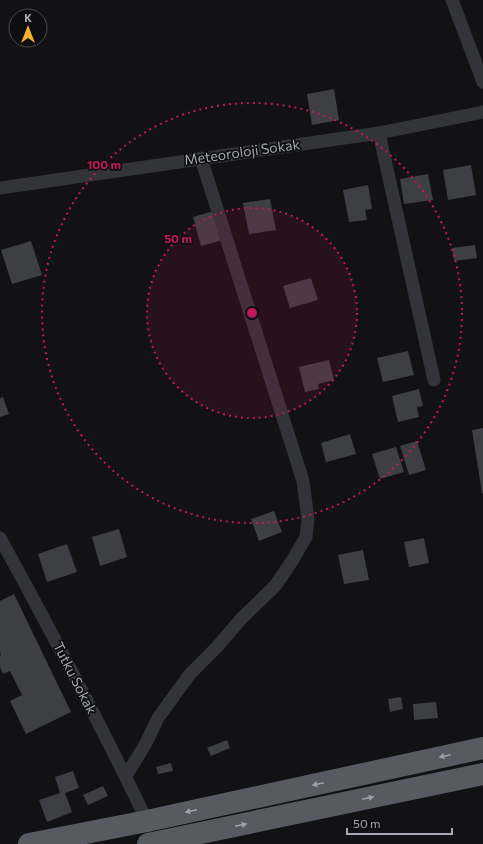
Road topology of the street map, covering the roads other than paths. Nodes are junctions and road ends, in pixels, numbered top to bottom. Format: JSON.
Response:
{"nodes":[{"id":1,"x":452,"y":0,"type":"edge"},
{"id":2,"x":483,"y":82,"type":"edge"},
{"id":3,"x":483,"y":112,"type":"edge"},
{"id":4,"x":379,"y":132,"type":"junction"},
{"id":5,"x":201,"y":158,"type":"junction"},
{"id":6,"x":0,"y":188,"type":"edge"},
{"id":7,"x":434,"y":380,"type":"dead end"},
{"id":8,"x":0,"y":538,"type":"edge"},
{"id":9,"x":483,"y":748,"type":"edge"},
{"id":10,"x":483,"y":774,"type":"edge"},
{"id":11,"x":126,"y":776,"type":"junction"},
{"id":12,"x":147,"y":821,"type":"junction"},
{"id":13,"x":30,"y":844,"type":"edge"},
{"id":14,"x":150,"y":844,"type":"edge"}],
"edges":[{"from":1,"to":2,"type":"street"},
{"from":3,"to":4,"type":"street","name":"Meteoroloji Sokak"},
{"from":4,"to":5,"type":"street","name":"Meteoroloji Sokak"},
{"from":4,"to":7,"type":"street"},
{"from":5,"to":6,"type":"street","name":"Meteoroloji Sokak"},
{"from":5,"to":11,"type":"street"},
{"from":8,"to":11,"type":"street","name":"Tutku Sokak"},
{"from":9,"to":12,"type":"highway","one_way":true},
{"from":14,"to":10,"type":"highway","one_way":true},
{"from":11,"to":12,"type":"street","name":"Tutku Sokak"},
{"from":12,"to":13,"type":"highway"},
{"from":12,"to":14,"type":"street","name":"Tutku Sokak"}]}
